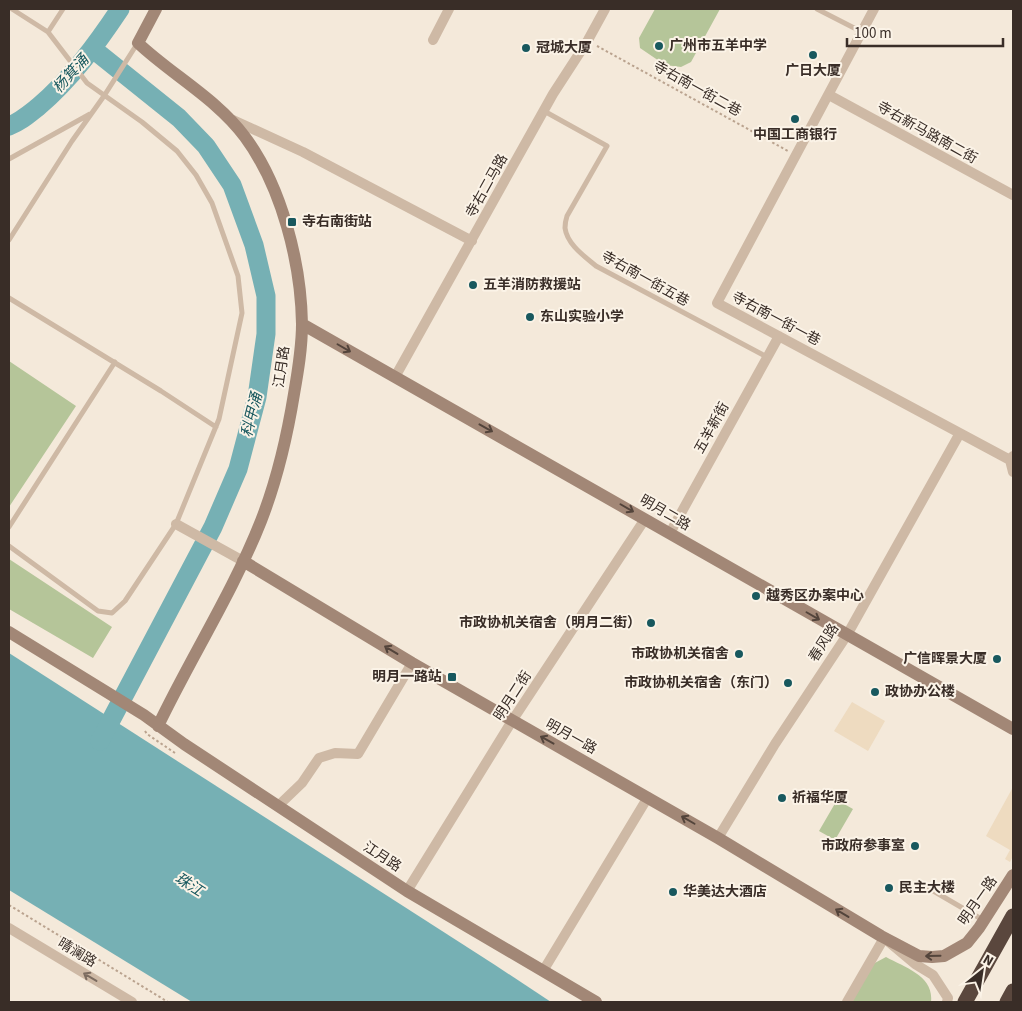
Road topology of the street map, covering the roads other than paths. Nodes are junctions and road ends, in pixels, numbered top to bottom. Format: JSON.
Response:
{"nodes":[{"id":1,"x":12,"y":9,"type":"edge"},
{"id":2,"x":63,"y":9,"type":"edge"},
{"id":3,"x":156,"y":9,"type":"edge"},
{"id":4,"x":449,"y":9,"type":"edge"},
{"id":5,"x":605,"y":9,"type":"edge"},
{"id":6,"x":817,"y":9,"type":"edge"},
{"id":7,"x":874,"y":9,"type":"edge"},
{"id":8,"x":48,"y":32,"type":"junction"},
{"id":9,"x":862,"y":32,"type":"junction"},
{"id":10,"x":433,"y":40,"type":"dead end"},
{"id":11,"x":136,"y":46,"type":"junction"},
{"id":12,"x":828,"y":95,"type":"junction"},
{"id":13,"x":104,"y":96,"type":"junction"},
{"id":14,"x":544,"y":110,"type":"junction"},
{"id":15,"x":92,"y":112,"type":"junction"},
{"id":16,"x":230,"y":119,"type":"junction"},
{"id":17,"x":9,"y":159,"type":"edge"},
{"id":18,"x":1013,"y":195,"type":"edge"},
{"id":19,"x":9,"y":240,"type":"edge"},
{"id":20,"x":472,"y":241,"type":"junction"},
{"id":21,"x":9,"y":298,"type":"edge"},
{"id":22,"x":302,"y":324,"type":"junction"},
{"id":23,"x":779,"y":336,"type":"junction"},
{"id":24,"x":767,"y":357,"type":"junction"},
{"id":25,"x":115,"y":362,"type":"junction"},
{"id":26,"x":395,"y":378,"type":"junction"},
{"id":27,"x":216,"y":427,"type":"junction"},
{"id":28,"x":960,"y":433,"type":"junction"},
{"id":29,"x":1012,"y":457,"type":"edge"},
{"id":30,"x":1013,"y":472,"type":"edge"},
{"id":31,"x":646,"y":519,"type":"junction"},
{"id":32,"x":176,"y":524,"type":"junction"},
{"id":33,"x":9,"y":527,"type":"edge"},
{"id":34,"x":670,"y":533,"type":"junction"},
{"id":35,"x":9,"y":546,"type":"edge"},
{"id":36,"x":243,"y":560,"type":"junction"},
{"id":37,"x":9,"y":632,"type":"edge"},
{"id":38,"x":847,"y":635,"type":"junction"},
{"id":39,"x":412,"y":663,"type":"junction"},
{"id":40,"x":512,"y":721,"type":"junction"},
{"id":41,"x":158,"y":726,"type":"junction"},
{"id":42,"x":1013,"y":729,"type":"edge"},
{"id":43,"x":648,"y":797,"type":"junction"},
{"id":44,"x":278,"y":806,"type":"junction"},
{"id":45,"x":718,"y":838,"type":"junction"},
{"id":46,"x":1013,"y":876,"type":"edge"},
{"id":47,"x":918,"y":882,"type":"dead end"},
{"id":48,"x":407,"y":891,"type":"junction"},
{"id":49,"x":1013,"y":916,"type":"edge"},
{"id":50,"x":984,"y":920,"type":"junction"},
{"id":51,"x":9,"y":928,"type":"edge"},
{"id":52,"x":884,"y":938,"type":"junction"},
{"id":53,"x":543,"y":971,"type":"junction"},
{"id":54,"x":1013,"y":991,"type":"edge"},
{"id":55,"x":132,"y":1002,"type":"edge"},
{"id":56,"x":596,"y":1002,"type":"edge"},
{"id":57,"x":847,"y":1002,"type":"edge"},
{"id":58,"x":947,"y":1002,"type":"edge"},
{"id":59,"x":965,"y":1002,"type":"edge"},
{"id":60,"x":1007,"y":1002,"type":"edge"}],
"edges":[{"from":1,"to":8,"type":"lane"},
{"from":2,"to":8,"type":"lane"},
{"from":3,"to":11,"type":"street"},
{"from":4,"to":10,"type":"street"},
{"from":5,"to":14,"type":"street","name":"寺右二马路"},
{"from":6,"to":9,"type":"lane"},
{"from":7,"to":9,"type":"street","name":"寺右南一街一巷"},
{"from":8,"to":13,"type":"lane"},
{"from":9,"to":12,"type":"street","name":"寺右南一街一巷"},
{"from":11,"to":13,"type":"lane"},
{"from":11,"to":16,"type":"street","name":"江月路"},
{"from":12,"to":18,"type":"street","name":"寺右新马路南二街"},
{"from":12,"to":23,"type":"street","name":"寺右南一街一巷"},
{"from":13,"to":15,"type":"lane"},
{"from":13,"to":27,"type":"lane"},
{"from":14,"to":20,"type":"street","name":"寺右二马路"},
{"from":14,"to":24,"type":"lane","name":"寺右南一街五巷"},
{"from":15,"to":17,"type":"lane"},
{"from":15,"to":19,"type":"lane"},
{"from":16,"to":20,"type":"street"},
{"from":16,"to":22,"type":"street","name":"江月路"},
{"from":20,"to":26,"type":"street","name":"寺右二马路"},
{"from":21,"to":25,"type":"lane"},
{"from":22,"to":26,"type":"street","name":"明月二路","one_way":true},
{"from":22,"to":36,"type":"street","name":"江月路"},
{"from":23,"to":24,"type":"street","name":"五羊新街"},
{"from":23,"to":28,"type":"street","name":"寺右南一街一巷"},
{"from":24,"to":34,"type":"street","name":"五羊新街"},
{"from":25,"to":27,"type":"lane"},
{"from":25,"to":33,"type":"lane"},
{"from":26,"to":31,"type":"street","name":"明月二路","one_way":true},
{"from":27,"to":32,"type":"lane"},
{"from":28,"to":29,"type":"street","name":"寺右南一街一巷"},
{"from":28,"to":38,"type":"street","name":"春风路"},
{"from":29,"to":30,"type":"street"},
{"from":31,"to":34,"type":"street","name":"明月二路"},
{"from":31,"to":40,"type":"street","name":"明月二街"},
{"from":32,"to":35,"type":"lane"},
{"from":32,"to":36,"type":"street"},
{"from":34,"to":38,"type":"street","name":"明月二路","one_way":true},
{"from":39,"to":36,"type":"street","name":"明月一路","one_way":true},
{"from":36,"to":41,"type":"street","name":"江月路"},
{"from":37,"to":41,"type":"street","name":"江月路"},
{"from":38,"to":42,"type":"street","name":"明月二路"},
{"from":38,"to":45,"type":"street","name":"春风路"},
{"from":39,"to":40,"type":"street","name":"明月一路"},
{"from":39,"to":44,"type":"street"},
{"from":43,"to":40,"type":"street","name":"明月一路","one_way":true},
{"from":40,"to":48,"type":"street","name":"明月二街"},
{"from":41,"to":44,"type":"street","name":"江月路"},
{"from":45,"to":43,"type":"street","name":"明月一路","one_way":true},
{"from":43,"to":53,"type":"street"},
{"from":44,"to":48,"type":"street","name":"江月路"},
{"from":52,"to":45,"type":"street","name":"明月一路","one_way":true},
{"from":46,"to":50,"type":"street","name":"明月一路"},
{"from":47,"to":50,"type":"lane"},
{"from":48,"to":53,"type":"street","name":"江月路"},
{"from":49,"to":59,"type":"highway"},
{"from":50,"to":52,"type":"street","name":"明月一路","one_way":true},
{"from":55,"to":51,"type":"street","name":"晴澜路","one_way":true},
{"from":52,"to":57,"type":"street"},
{"from":52,"to":58,"type":"street","name":"明月一路"},
{"from":53,"to":56,"type":"street","name":"江月路"},
{"from":54,"to":60,"type":"highway"}]}
